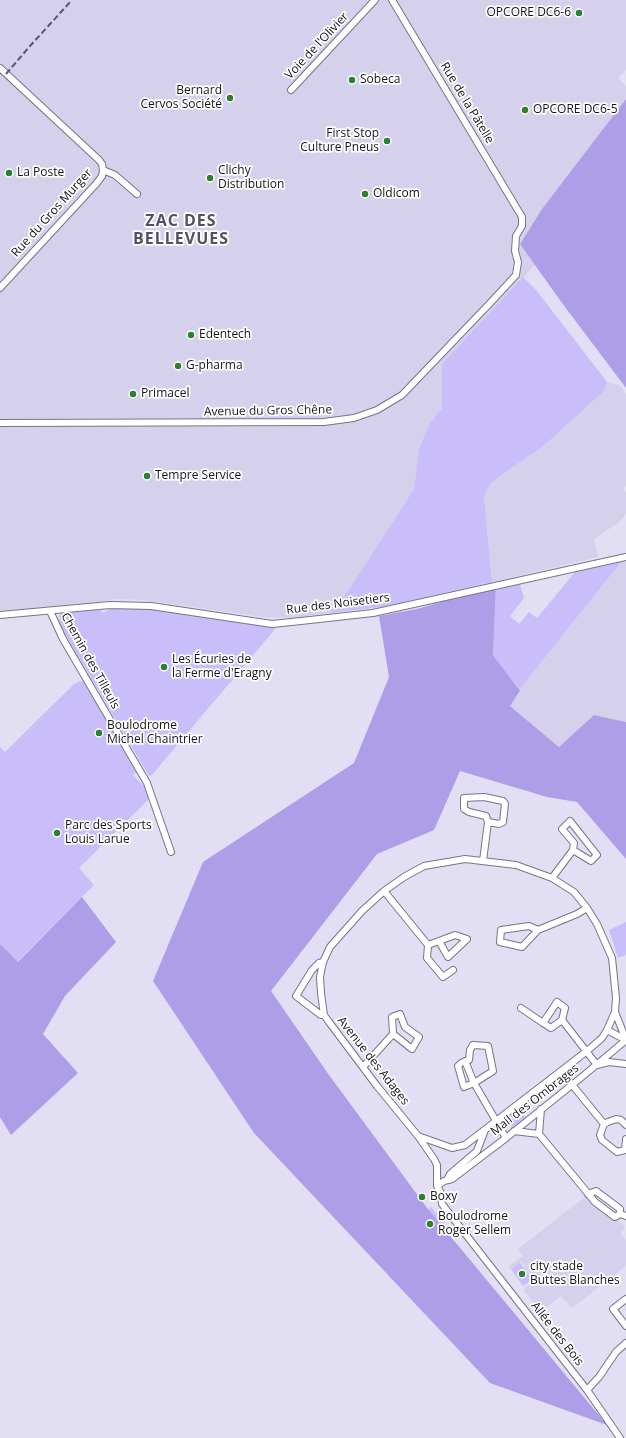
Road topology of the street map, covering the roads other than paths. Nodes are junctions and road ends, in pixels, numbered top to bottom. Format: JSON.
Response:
{"nodes":[{"id":1,"x":375,"y":0,"type":"edge"},
{"id":2,"x":392,"y":0,"type":"edge"},
{"id":3,"x":0,"y":68,"type":"edge"},
{"id":4,"x":291,"y":90,"type":"dead end"},
{"id":5,"x":103,"y":170,"type":"junction"},
{"id":6,"x":137,"y":194,"type":"dead end"},
{"id":7,"x":522,"y":217,"type":"joint"},
{"id":8,"x":0,"y":288,"type":"edge"},
{"id":9,"x":0,"y":423,"type":"edge"},
{"id":10,"x":626,"y":557,"type":"edge"},
{"id":11,"x":50,"y":611,"type":"junction"},
{"id":12,"x":0,"y":615,"type":"edge"},
{"id":13,"x":488,"y":822,"type":"junction"},
{"id":14,"x":573,"y":850,"type":"junction"},
{"id":15,"x":171,"y":852,"type":"dead end"},
{"id":16,"x":483,"y":861,"type":"junction"},
{"id":17,"x":552,"y":878,"type":"junction"},
{"id":18,"x":384,"y":891,"type":"junction"},
{"id":19,"x":587,"y":908,"type":"junction"},
{"id":20,"x":538,"y":930,"type":"junction"},
{"id":21,"x":439,"y":941,"type":"dead end"},
{"id":22,"x":428,"y":944,"type":"junction"},
{"id":23,"x":323,"y":962,"type":"junction"},
{"id":24,"x":453,"y":970,"type":"dead end"},
{"id":25,"x":522,"y":1008,"type":"dead end"},
{"id":26,"x":615,"y":1012,"type":"junction"},
{"id":27,"x":324,"y":1015,"type":"junction"},
{"id":28,"x":562,"y":1020,"type":"junction"},
{"id":29,"x":544,"y":1023,"type":"junction"},
{"id":30,"x":607,"y":1030,"type":"junction"},
{"id":31,"x":394,"y":1034,"type":"junction"},
{"id":32,"x":626,"y":1040,"type":"edge"},
{"id":33,"x":587,"y":1050,"type":"junction"},
{"id":34,"x":465,"y":1061,"type":"junction"},
{"id":35,"x":598,"y":1064,"type":"junction"},
{"id":36,"x":626,"y":1064,"type":"edge"},
{"id":37,"x":363,"y":1067,"type":"junction"},
{"id":38,"x":561,"y":1071,"type":"junction"},
{"id":39,"x":474,"y":1083,"type":"junction"},
{"id":40,"x":572,"y":1085,"type":"junction"},
{"id":41,"x":541,"y":1109,"type":"junction"},
{"id":42,"x":496,"y":1121,"type":"junction"},
{"id":43,"x":604,"y":1124,"type":"junction"},
{"id":44,"x":626,"y":1125,"type":"edge"},
{"id":45,"x":486,"y":1129,"type":"junction"},
{"id":46,"x":514,"y":1130,"type":"junction"},
{"id":47,"x":539,"y":1134,"type":"junction"},
{"id":48,"x":418,"y":1136,"type":"junction"},
{"id":49,"x":506,"y":1138,"type":"junction"},
{"id":50,"x":626,"y":1139,"type":"edge"},
{"id":51,"x":447,"y":1180,"type":"junction"},
{"id":52,"x":437,"y":1186,"type":"junction"},
{"id":53,"x":588,"y":1194,"type":"junction"},
{"id":54,"x":623,"y":1215,"type":"edge"},
{"id":55,"x":626,"y":1299,"type":"edge"},
{"id":56,"x":623,"y":1316,"type":"edge"},
{"id":57,"x":626,"y":1326,"type":"edge"},
{"id":58,"x":626,"y":1343,"type":"edge"},
{"id":59,"x":587,"y":1390,"type":"junction"},
{"id":60,"x":620,"y":1438,"type":"edge"}],
"edges":[{"from":1,"to":4,"type":"street","name":"Voie de l'Olivier"},
{"from":2,"to":7,"type":"street","name":"Rue de la Pâtelle"},
{"from":3,"to":5,"type":"street","name":"Rue du Gros Murger"},
{"from":5,"to":6,"type":"street","name":"Rue du Gros Murger"},
{"from":5,"to":8,"type":"street","name":"Rue du Gros Murger"},
{"from":7,"to":9,"type":"street","name":"Avenue du Gros Chêne"},
{"from":10,"to":11,"type":"street","name":"Rue des Noisetiers"},
{"from":11,"to":12,"type":"street","name":"Rue des Noisetiers"},
{"from":11,"to":15,"type":"street","name":"Chemin des Tilleuls"},
{"from":13,"to":13,"type":"street"},
{"from":13,"to":16,"type":"street"},
{"from":14,"to":14,"type":"street"},
{"from":14,"to":17,"type":"street"},
{"from":16,"to":17,"type":"street","name":"Avenue des Adages"},
{"from":16,"to":18,"type":"street","name":"Avenue des Adages"},
{"from":17,"to":19,"type":"street","name":"Avenue des Adages"},
{"from":18,"to":22,"type":"street"},
{"from":18,"to":23,"type":"street","name":"Avenue des Adages"},
{"from":19,"to":20,"type":"street"},
{"from":19,"to":26,"type":"street","name":"Avenue des Adages"},
{"from":20,"to":20,"type":"street"},
{"from":21,"to":22,"type":"street"},
{"from":22,"to":24,"type":"street"},
{"from":23,"to":27,"type":"street","name":"Avenue des Adages"},
{"from":23,"to":27,"type":"street"},
{"from":25,"to":29,"type":"street"},
{"from":26,"to":30,"type":"street","name":"Mail des Ombrages"},
{"from":26,"to":32,"type":"street"},
{"from":27,"to":37,"type":"street","name":"Avenue des Adages"},
{"from":28,"to":29,"type":"street"},
{"from":28,"to":29,"type":"street"},
{"from":28,"to":33,"type":"street"},
{"from":30,"to":32,"type":"street"},
{"from":30,"to":33,"type":"street","name":"Mail des Ombrages"},
{"from":31,"to":31,"type":"street"},
{"from":31,"to":37,"type":"street"},
{"from":32,"to":35,"type":"street","name":"Mail des Ombrages"},
{"from":33,"to":35,"type":"street"},
{"from":33,"to":38,"type":"street","name":"Mail des Ombrages"},
{"from":34,"to":39,"type":"street"},
{"from":34,"to":39,"type":"street"},
{"from":34,"to":39,"type":"street"},
{"from":35,"to":36,"type":"street"},
{"from":35,"to":40,"type":"street","name":"Mail des Ombrages"},
{"from":37,"to":48,"type":"street","name":"Avenue des Adages"},
{"from":38,"to":40,"type":"street"},
{"from":38,"to":42,"type":"street","name":"Mail des Ombrages"},
{"from":39,"to":42,"type":"street"},
{"from":40,"to":41,"type":"street","name":"Mail des Ombrages"},
{"from":40,"to":43,"type":"street"},
{"from":41,"to":46,"type":"street","name":"Mail des Ombrages"},
{"from":41,"to":47,"type":"street"},
{"from":42,"to":45,"type":"street","name":"Mail des Ombrages"},
{"from":42,"to":49,"type":"street"},
{"from":43,"to":44,"type":"street"},
{"from":43,"to":50,"type":"street"},
{"from":45,"to":48,"type":"street","name":"Mail des Ombrages"},
{"from":45,"to":51,"type":"street"},
{"from":46,"to":47,"type":"street"},
{"from":46,"to":49,"type":"street","name":"Mail des Ombrages"},
{"from":47,"to":53,"type":"street"},
{"from":48,"to":52,"type":"street","name":"Avenue des Adages"},
{"from":49,"to":51,"type":"street","name":"Mail des Ombrages"},
{"from":51,"to":52,"type":"street","name":"Mail des Ombrages"},
{"from":52,"to":59,"type":"street","name":"Allée des Bois"},
{"from":53,"to":54,"type":"street"},
{"from":53,"to":54,"type":"street"},
{"from":55,"to":56,"type":"street"},
{"from":56,"to":57,"type":"street"},
{"from":58,"to":59,"type":"street"},
{"from":59,"to":60,"type":"street","name":"Allée des Bois"}]}
